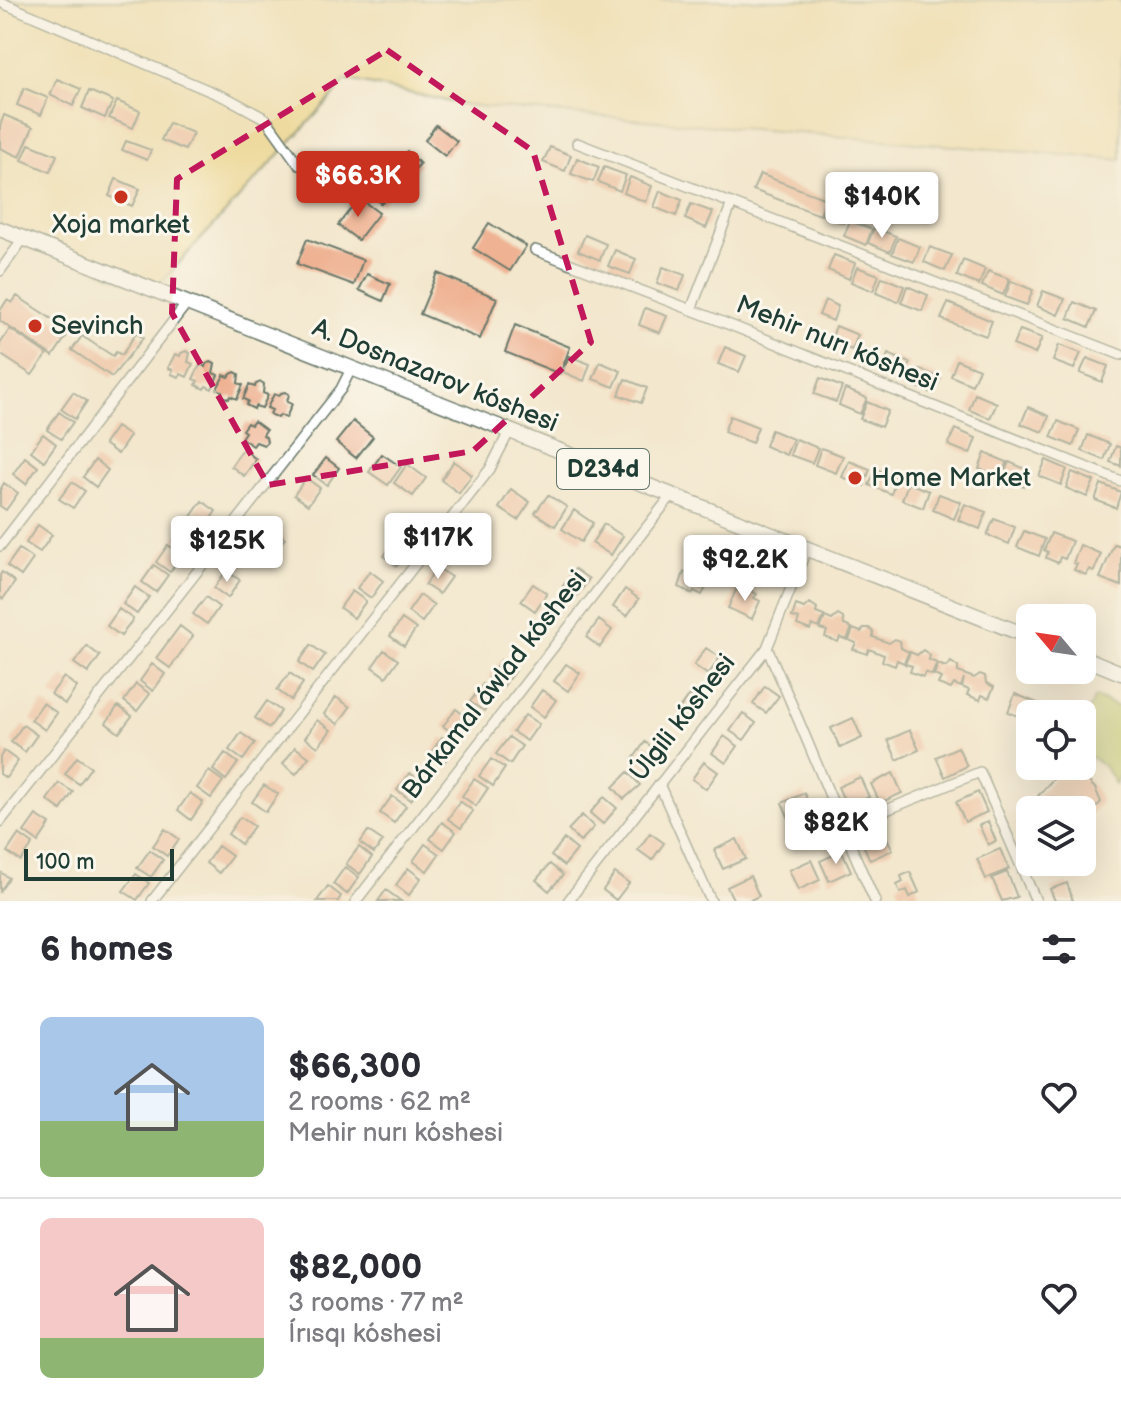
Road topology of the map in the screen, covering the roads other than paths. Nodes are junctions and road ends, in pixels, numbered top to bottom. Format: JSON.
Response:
{"nodes":[{"id":1,"x":0,"y":2,"type":"edge"},
{"id":2,"x":577,"y":143,"type":"dead end"},
{"id":3,"x":299,"y":165,"type":"dead end"},
{"id":4,"x":732,"y":203,"type":"junction"},
{"id":5,"x":0,"y":229,"type":"edge"},
{"id":6,"x":24,"y":238,"type":"junction"},
{"id":7,"x":535,"y":250,"type":"dead end"},
{"id":8,"x":0,"y":271,"type":"edge"},
{"id":9,"x":187,"y":303,"type":"junction"},
{"id":10,"x":691,"y":310,"type":"junction"},
{"id":11,"x":1121,"y":355,"type":"edge"},
{"id":12,"x":352,"y":367,"type":"junction"},
{"id":13,"x":509,"y":432,"type":"junction"},
{"id":14,"x":1121,"y":481,"type":"edge"},
{"id":15,"x":671,"y":496,"type":"junction"},
{"id":16,"x":0,"y":546,"type":"edge"},
{"id":17,"x":807,"y":548,"type":"junction"},
{"id":18,"x":1016,"y":631,"type":"edge"},
{"id":19,"x":767,"y":648,"type":"junction"},
{"id":20,"x":1096,"y":663,"type":"edge"},
{"id":21,"x":1121,"y":673,"type":"edge"},
{"id":22,"x":659,"y":784,"type":"junction"},
{"id":23,"x":0,"y":822,"type":"edge"},
{"id":24,"x":842,"y":828,"type":"junction"},
{"id":25,"x":152,"y":901,"type":"edge"},
{"id":26,"x":356,"y":901,"type":"edge"},
{"id":27,"x":568,"y":901,"type":"edge"},
{"id":28,"x":711,"y":901,"type":"edge"},
{"id":29,"x":875,"y":901,"type":"edge"},
{"id":30,"x":1036,"y":901,"type":"edge"}],
"edges":[{"from":1,"to":3,"type":"street"},
{"from":2,"to":4,"type":"street"},
{"from":4,"to":10,"type":"street"},
{"from":4,"to":11,"type":"street"},
{"from":5,"to":6,"type":"main road","name":"A. Dosnazarov kóshesi","number":"D234d"},
{"from":6,"to":8,"type":"street"},
{"from":6,"to":9,"type":"main road","name":"A. Dosnazarov kóshesi","number":"D234d"},
{"from":7,"to":10,"type":"street","name":"Mehir nurı kóshesi"},
{"from":9,"to":12,"type":"main road","name":"A. Dosnazarov kóshesi","number":"D234d"},
{"from":9,"to":16,"type":"street"},
{"from":10,"to":14,"type":"street","name":"Mehir nurı kóshesi"},
{"from":12,"to":13,"type":"main road","name":"A. Dosnazarov kóshesi","number":"D234d"},
{"from":12,"to":23,"type":"street"},
{"from":13,"to":15,"type":"main road","name":"A. Dosnazarov kóshesi","number":"D234d"},
{"from":13,"to":25,"type":"street"},
{"from":15,"to":17,"type":"main road","name":"A. Dosnazarov kóshesi","number":"D234d"},
{"from":15,"to":26,"type":"street","name":"Bárkamal áwlad kóshesi"},
{"from":17,"to":18,"type":"main road","name":"A. Dosnazarov kóshesi","number":"D234d"},
{"from":17,"to":19,"type":"street","name":"Úlgili kóshesi"},
{"from":19,"to":22,"type":"street","name":"Úlgili kóshesi"},
{"from":19,"to":24,"type":"street"},
{"from":20,"to":21,"type":"main road"},
{"from":22,"to":27,"type":"street","name":"Úlgili kóshesi"},
{"from":22,"to":28,"type":"street"},
{"from":24,"to":29,"type":"street"},
{"from":24,"to":30,"type":"street"}]}
